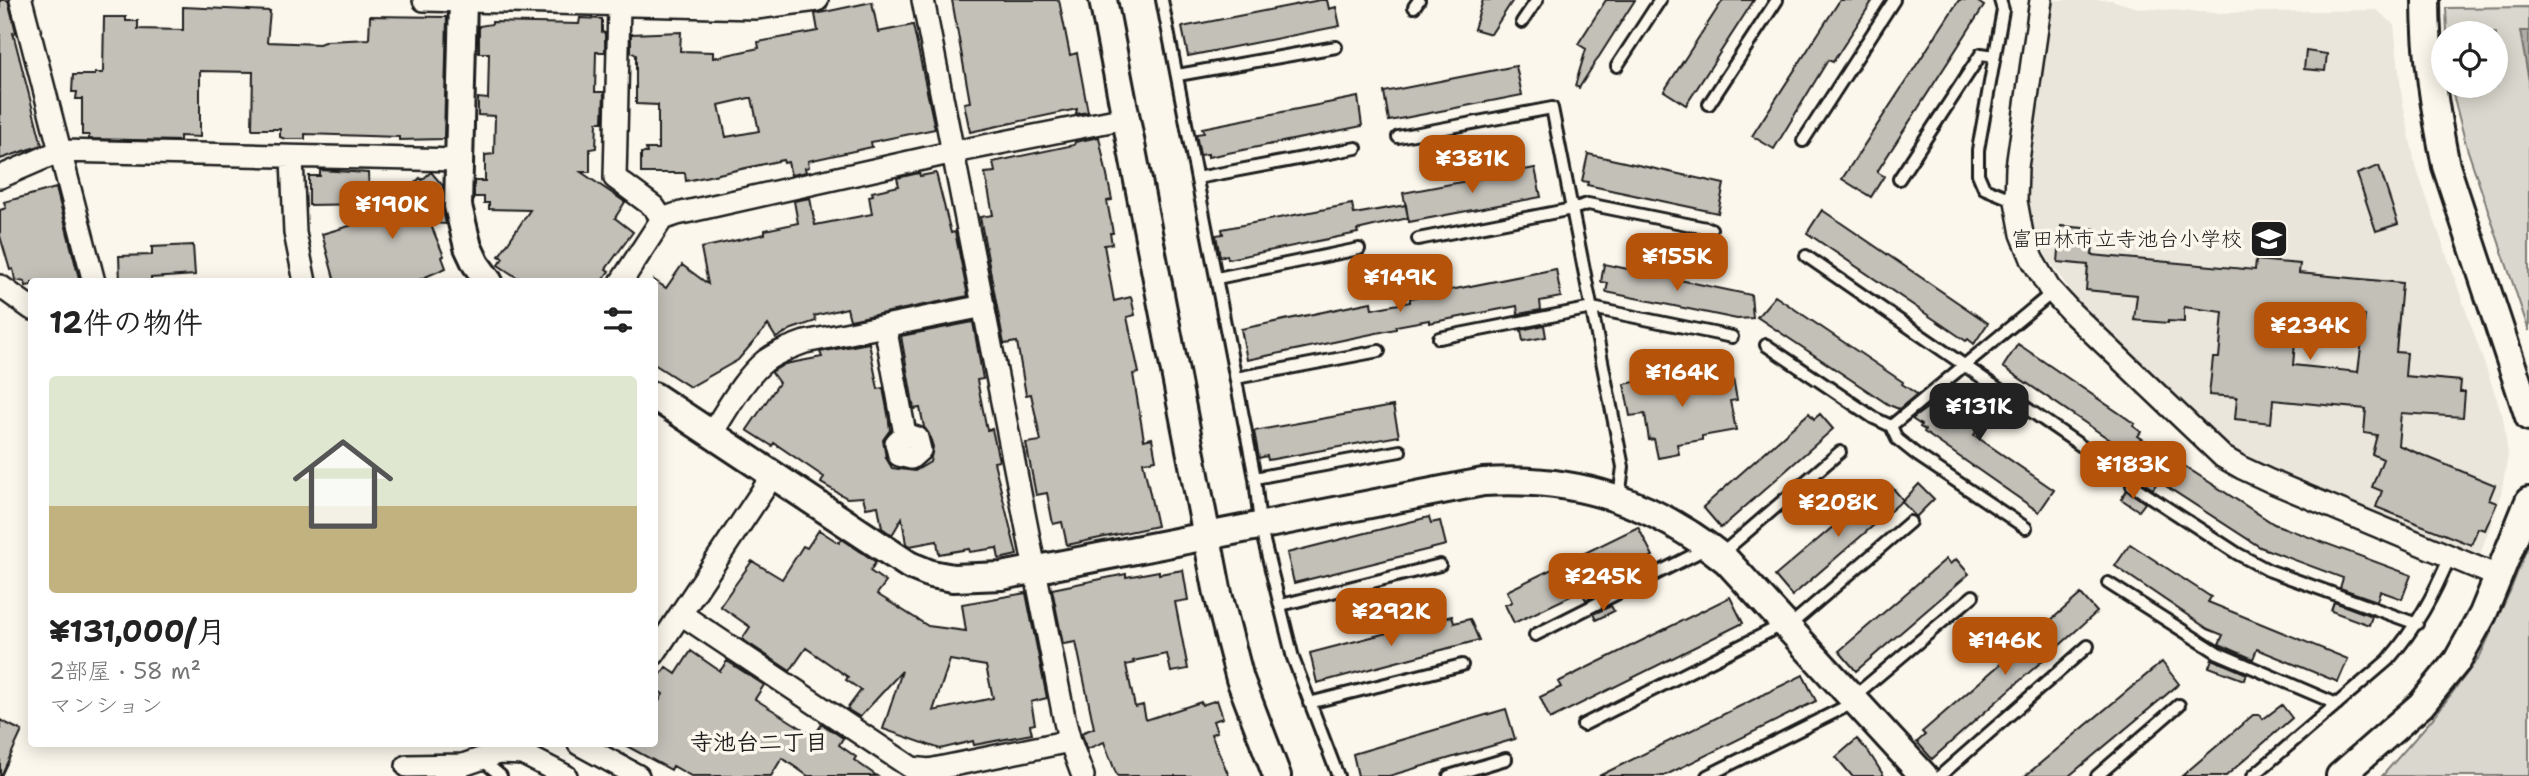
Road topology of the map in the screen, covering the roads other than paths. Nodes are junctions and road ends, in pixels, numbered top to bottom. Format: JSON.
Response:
{"nodes":[{"id":1,"x":21,"y":0,"type":"edge"},
{"id":2,"x":424,"y":0,"type":"edge"},
{"id":3,"x":463,"y":0,"type":"edge"},
{"id":4,"x":817,"y":0,"type":"edge"},
{"id":5,"x":923,"y":0,"type":"edge"},
{"id":6,"x":1103,"y":0,"type":"edge"},
{"id":7,"x":1162,"y":0,"type":"edge"},
{"id":8,"x":1536,"y":0,"type":"edge"},
{"id":9,"x":1660,"y":0,"type":"edge"},
{"id":10,"x":1777,"y":0,"type":"edge"},
{"id":11,"x":1894,"y":0,"type":"edge"},
{"id":12,"x":2000,"y":0,"type":"edge"},
{"id":13,"x":2041,"y":0,"type":"edge"},
{"id":14,"x":2426,"y":0,"type":"edge"},
{"id":15,"x":619,"y":5,"type":"junction"},
{"id":16,"x":1522,"y":22,"type":"dead end"},
{"id":17,"x":1336,"y":47,"type":"dead end"},
{"id":18,"x":1995,"y":56,"type":"junction"},
{"id":19,"x":1617,"y":66,"type":"dead end"},
{"id":20,"x":1178,"y":75,"type":"junction"},
{"id":21,"x":1709,"y":104,"type":"dead end"},
{"id":22,"x":1126,"y":118,"type":"junction"},
{"id":23,"x":1398,"y":137,"type":"dead end"},
{"id":24,"x":1803,"y":141,"type":"dead end"},
{"id":25,"x":1356,"y":148,"type":"dead end"},
{"id":26,"x":60,"y":151,"type":"junction"},
{"id":27,"x":954,"y":152,"type":"junction"},
{"id":28,"x":292,"y":157,"type":"junction"},
{"id":29,"x":459,"y":160,"type":"junction"},
{"id":30,"x":0,"y":177,"type":"edge"},
{"id":31,"x":1197,"y":178,"type":"junction"},
{"id":32,"x":1899,"y":179,"type":"dead end"},
{"id":33,"x":2016,"y":201,"type":"junction"},
{"id":34,"x":1572,"y":209,"type":"junction"},
{"id":35,"x":662,"y":219,"type":"junction"},
{"id":36,"x":1711,"y":229,"type":"dead end"},
{"id":37,"x":1418,"y":239,"type":"dead end"},
{"id":38,"x":1359,"y":249,"type":"dead end"},
{"id":39,"x":1806,"y":256,"type":"dead end"},
{"id":40,"x":93,"y":278,"type":"edge"},
{"id":41,"x":299,"y":278,"type":"edge"},
{"id":42,"x":486,"y":278,"type":"edge"},
{"id":43,"x":624,"y":278,"type":"edge"},
{"id":44,"x":1217,"y":278,"type":"junction"},
{"id":45,"x":0,"y":286,"type":"edge"},
{"id":46,"x":2053,"y":292,"type":"junction"},
{"id":47,"x":28,"y":306,"type":"edge"},
{"id":48,"x":984,"y":306,"type":"junction"},
{"id":49,"x":1592,"y":308,"type":"junction"},
{"id":50,"x":885,"y":326,"type":"junction"},
{"id":51,"x":1732,"y":337,"type":"dead end"},
{"id":52,"x":1439,"y":338,"type":"dead end"},
{"id":53,"x":1766,"y":345,"type":"dead end"},
{"id":54,"x":1379,"y":351,"type":"dead end"},
{"id":55,"x":1965,"y":365,"type":"junction"},
{"id":56,"x":1236,"y":379,"type":"junction"},
{"id":57,"x":658,"y":399,"type":"edge"},
{"id":58,"x":2529,"y":417,"type":"edge"},
{"id":59,"x":1891,"y":426,"type":"junction"},
{"id":60,"x":711,"y":433,"type":"junction"},
{"id":61,"x":905,"y":435,"type":"dead end"},
{"id":62,"x":1400,"y":450,"type":"dead end"},
{"id":63,"x":1840,"y":452,"type":"dead end"},
{"id":64,"x":2106,"y":463,"type":"dead end"},
{"id":65,"x":773,"y":475,"type":"junction"},
{"id":66,"x":1255,"y":478,"type":"junction"},
{"id":67,"x":2132,"y":485,"type":"dead end"},
{"id":68,"x":1619,"y":499,"type":"junction"},
{"id":69,"x":2529,"y":501,"type":"edge"},
{"id":70,"x":1910,"y":522,"type":"dead end"},
{"id":71,"x":1260,"y":525,"type":"junction"},
{"id":72,"x":2026,"y":528,"type":"dead end"},
{"id":73,"x":1207,"y":536,"type":"junction"},
{"id":74,"x":1714,"y":551,"type":"junction"},
{"id":75,"x":2450,"y":556,"type":"junction"},
{"id":76,"x":1440,"y":565,"type":"dead end"},
{"id":77,"x":1035,"y":569,"type":"junction"},
{"id":78,"x":2497,"y":576,"type":"junction"},
{"id":79,"x":2108,"y":583,"type":"dead end"},
{"id":80,"x":1973,"y":596,"type":"dead end"},
{"id":81,"x":1281,"y":605,"type":"junction"},
{"id":82,"x":681,"y":614,"type":"junction"},
{"id":83,"x":2417,"y":624,"type":"junction"},
{"id":84,"x":1786,"y":626,"type":"junction"},
{"id":85,"x":1535,"y":635,"type":"dead end"},
{"id":86,"x":2088,"y":646,"type":"dead end"},
{"id":87,"x":658,"y":648,"type":"edge"},
{"id":88,"x":1462,"y":665,"type":"dead end"},
{"id":89,"x":1854,"y":700,"type":"junction"},
{"id":90,"x":1309,"y":703,"type":"junction"},
{"id":91,"x":2337,"y":704,"type":"junction"},
{"id":92,"x":2179,"y":705,"type":"dead end"},
{"id":93,"x":1583,"y":724,"type":"dead end"},
{"id":94,"x":1070,"y":741,"type":"junction"},
{"id":95,"x":590,"y":747,"type":"edge"},
{"id":96,"x":481,"y":759,"type":"junction"},
{"id":97,"x":1506,"y":759,"type":"dead end"},
{"id":98,"x":407,"y":766,"type":"dead end"},
{"id":99,"x":912,"y":772,"type":"edge"},
{"id":100,"x":501,"y":776,"type":"edge"},
{"id":101,"x":566,"y":776,"type":"edge"},
{"id":102,"x":638,"y":776,"type":"edge"},
{"id":103,"x":1083,"y":776,"type":"edge"},
{"id":104,"x":1277,"y":776,"type":"edge"},
{"id":105,"x":1339,"y":776,"type":"edge"},
{"id":106,"x":1449,"y":776,"type":"edge"},
{"id":107,"x":1707,"y":776,"type":"edge"},
{"id":108,"x":1924,"y":776,"type":"edge"},
{"id":109,"x":1940,"y":776,"type":"edge"},
{"id":110,"x":2097,"y":776,"type":"edge"},
{"id":111,"x":2253,"y":776,"type":"edge"},
{"id":112,"x":2340,"y":776,"type":"edge"}],
"edges":[{"from":1,"to":26,"type":"street"},
{"from":2,"to":3,"type":"street"},
{"from":3,"to":15,"type":"street"},
{"from":3,"to":29,"type":"street"},
{"from":4,"to":15,"type":"street"},
{"from":5,"to":27,"type":"street"},
{"from":6,"to":22,"type":"street"},
{"from":7,"to":20,"type":"lane"},
{"from":8,"to":16,"type":"lane"},
{"from":9,"to":19,"type":"lane"},
{"from":10,"to":21,"type":"lane"},
{"from":11,"to":24,"type":"lane"},
{"from":12,"to":18,"type":"lane"},
{"from":13,"to":33,"type":"street"},
{"from":14,"to":58,"type":"street"},
{"from":15,"to":35,"type":"street"},
{"from":17,"to":20,"type":"lane"},
{"from":18,"to":32,"type":"lane"},
{"from":18,"to":33,"type":"lane"},
{"from":20,"to":31,"type":"lane"},
{"from":22,"to":27,"type":"street"},
{"from":22,"to":73,"type":"street"},
{"from":23,"to":34,"type":"lane"},
{"from":25,"to":31,"type":"lane"},
{"from":26,"to":28,"type":"street"},
{"from":26,"to":30,"type":"street"},
{"from":26,"to":40,"type":"street"},
{"from":27,"to":35,"type":"street"},
{"from":27,"to":48,"type":"street"},
{"from":28,"to":29,"type":"street"},
{"from":28,"to":41,"type":"street"},
{"from":29,"to":42,"type":"street"},
{"from":31,"to":44,"type":"lane"},
{"from":33,"to":46,"type":"street"},
{"from":34,"to":36,"type":"lane"},
{"from":34,"to":37,"type":"lane"},
{"from":34,"to":49,"type":"lane"},
{"from":35,"to":43,"type":"street"},
{"from":38,"to":44,"type":"lane"},
{"from":39,"to":55,"type":"lane"},
{"from":44,"to":56,"type":"lane"},
{"from":45,"to":47,"type":"street"},
{"from":46,"to":55,"type":"lane"},
{"from":46,"to":75,"type":"street"},
{"from":48,"to":50,"type":"street"},
{"from":48,"to":77,"type":"street"},
{"from":49,"to":51,"type":"lane"},
{"from":49,"to":52,"type":"lane"},
{"from":49,"to":68,"type":"lane"},
{"from":50,"to":60,"type":"street"},
{"from":50,"to":61,"type":"street"},
{"from":53,"to":59,"type":"lane"},
{"from":54,"to":56,"type":"lane"},
{"from":55,"to":59,"type":"lane"},
{"from":55,"to":64,"type":"lane"},
{"from":56,"to":66,"type":"lane"},
{"from":57,"to":60,"type":"street"},
{"from":59,"to":72,"type":"lane"},
{"from":60,"to":65,"type":"street"},
{"from":62,"to":66,"type":"lane"},
{"from":63,"to":74,"type":"lane"},
{"from":65,"to":77,"type":"street"},
{"from":65,"to":82,"type":"street"},
{"from":66,"to":71,"type":"lane"},
{"from":67,"to":83,"type":"lane"},
{"from":68,"to":71,"type":"street"},
{"from":68,"to":74,"type":"street"},
{"from":69,"to":78,"type":"street"},
{"from":70,"to":84,"type":"lane"},
{"from":71,"to":73,"type":"street"},
{"from":71,"to":81,"type":"lane"},
{"from":73,"to":77,"type":"street"},
{"from":73,"to":104,"type":"street"},
{"from":74,"to":84,"type":"street"},
{"from":74,"to":85,"type":"lane"},
{"from":75,"to":78,"type":"street"},
{"from":75,"to":83,"type":"lane"},
{"from":76,"to":81,"type":"lane"},
{"from":77,"to":94,"type":"street"},
{"from":78,"to":112,"type":"street"},
{"from":79,"to":91,"type":"lane"},
{"from":80,"to":89,"type":"lane"},
{"from":81,"to":90,"type":"lane"},
{"from":82,"to":87,"type":"street"},
{"from":82,"to":99,"type":"street"},
{"from":83,"to":91,"type":"lane"},
{"from":84,"to":89,"type":"street"},
{"from":84,"to":93,"type":"lane"},
{"from":86,"to":109,"type":"lane"},
{"from":88,"to":90,"type":"lane"},
{"from":89,"to":107,"type":"lane"},
{"from":89,"to":108,"type":"street"},
{"from":90,"to":105,"type":"lane"},
{"from":91,"to":111,"type":"lane"},
{"from":92,"to":110,"type":"lane"},
{"from":94,"to":99,"type":"street"},
{"from":94,"to":103,"type":"street"},
{"from":95,"to":102,"type":"street"},
{"from":96,"to":98,"type":"street"},
{"from":96,"to":100,"type":"lane"},
{"from":96,"to":101,"type":"street"},
{"from":97,"to":106,"type":"lane"}]}
